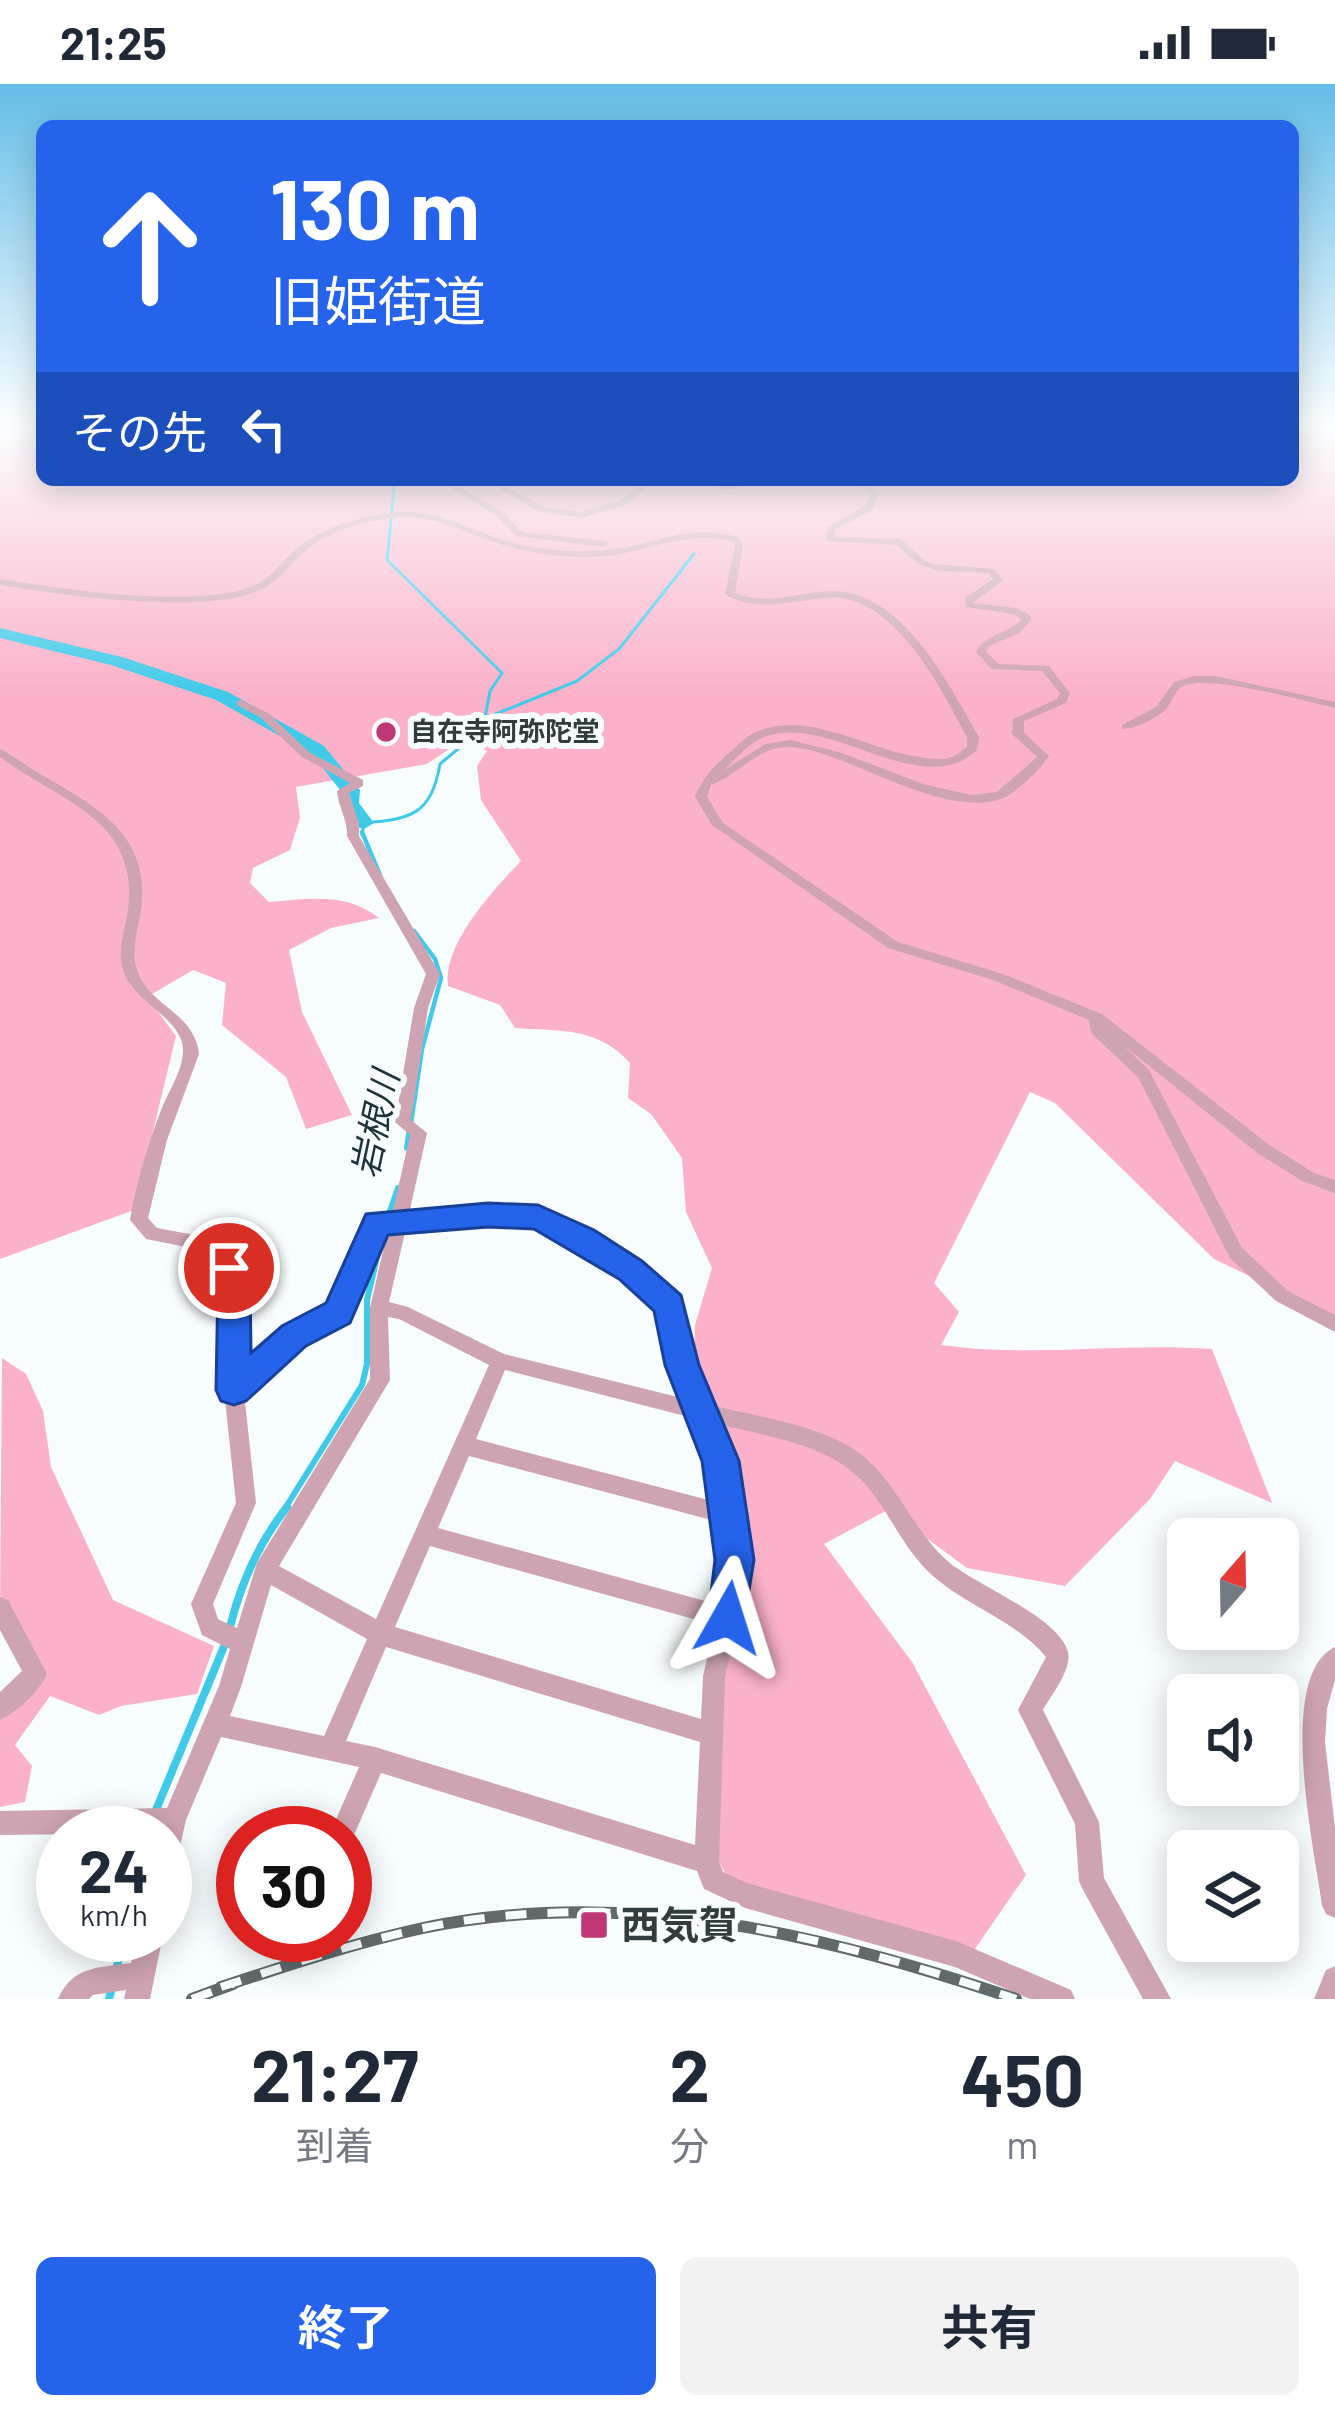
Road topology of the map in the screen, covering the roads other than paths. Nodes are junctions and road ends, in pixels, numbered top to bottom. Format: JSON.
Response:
{"nodes":[{"id":1,"x":388,"y":516,"type":"edge"},
{"id":2,"x":437,"y":516,"type":"edge"},
{"id":3,"x":502,"y":516,"type":"edge"},
{"id":4,"x":854,"y":516,"type":"edge"},
{"id":5,"x":690,"y":533,"type":"junction"},
{"id":6,"x":0,"y":582,"type":"edge"},
{"id":7,"x":242,"y":703,"type":"dead end"},
{"id":8,"x":1335,"y":705,"type":"edge"},
{"id":9,"x":1126,"y":727,"type":"dead end"},
{"id":10,"x":0,"y":752,"type":"edge"},
{"id":11,"x":704,"y":784,"type":"junction"},
{"id":12,"x":1097,"y":1017,"type":"junction"},
{"id":13,"x":1335,"y":1186,"type":"edge"},
{"id":14,"x":398,"y":1224,"type":"junction"},
{"id":15,"x":379,"y":1308,"type":"junction"},
{"id":16,"x":1335,"y":1324,"type":"edge"},
{"id":17,"x":500,"y":1361,"type":"junction"},
{"id":18,"x":234,"y":1390,"type":"junction"},
{"id":19,"x":701,"y":1412,"type":"junction"},
{"id":20,"x":463,"y":1445,"type":"junction"},
{"id":21,"x":729,"y":1515,"type":"junction"},
{"id":22,"x":424,"y":1534,"type":"junction"},
{"id":23,"x":265,"y":1570,"type":"junction"},
{"id":24,"x":0,"y":1608,"type":"edge"},
{"id":25,"x":728,"y":1618,"type":"junction"},
{"id":26,"x":380,"y":1634,"type":"junction"},
{"id":27,"x":241,"y":1642,"type":"junction"},
{"id":28,"x":1335,"y":1658,"type":"edge"},
{"id":29,"x":0,"y":1708,"type":"edge"},
{"id":30,"x":214,"y":1724,"type":"junction"},
{"id":31,"x":710,"y":1733,"type":"junction"},
{"id":32,"x":329,"y":1749,"type":"junction"},
{"id":33,"x":375,"y":1759,"type":"junction"},
{"id":34,"x":180,"y":1806,"type":"edge"},
{"id":35,"x":355,"y":1806,"type":"edge"},
{"id":36,"x":36,"y":1822,"type":"edge"},
{"id":37,"x":0,"y":1823,"type":"edge"},
{"id":38,"x":707,"y":1862,"type":"junction"},
{"id":39,"x":1335,"y":1905,"type":"edge"},
{"id":40,"x":1335,"y":1979,"type":"edge"},
{"id":41,"x":140,"y":1987,"type":"edge"},
{"id":42,"x":71,"y":1999,"type":"edge"},
{"id":43,"x":1062,"y":1999,"type":"edge"},
{"id":44,"x":1158,"y":1999,"type":"edge"},
{"id":45,"x":1327,"y":1999,"type":"edge"}],
"edges":[{"from":1,"to":6,"type":"street"},
{"from":2,"to":5,"type":"street"},
{"from":3,"to":5,"type":"street"},
{"from":4,"to":11,"type":"street"},
{"from":5,"to":11,"type":"street"},
{"from":7,"to":14,"type":"street"},
{"from":8,"to":9,"type":"street"},
{"from":10,"to":18,"type":"street"},
{"from":11,"to":12,"type":"street"},
{"from":12,"to":13,"type":"street"},
{"from":12,"to":16,"type":"street"},
{"from":14,"to":15,"type":"street"},
{"from":14,"to":18,"type":"street"},
{"from":14,"to":19,"type":"street"},
{"from":15,"to":17,"type":"street"},
{"from":15,"to":23,"type":"street"},
{"from":17,"to":19,"type":"street"},
{"from":17,"to":20,"type":"street"},
{"from":18,"to":27,"type":"street"},
{"from":19,"to":21,"type":"street"},
{"from":19,"to":44,"type":"street"},
{"from":20,"to":21,"type":"street"},
{"from":20,"to":22,"type":"street"},
{"from":21,"to":25,"type":"street"},
{"from":22,"to":25,"type":"street"},
{"from":22,"to":26,"type":"street"},
{"from":23,"to":26,"type":"street"},
{"from":23,"to":27,"type":"street"},
{"from":24,"to":29,"type":"street"},
{"from":25,"to":31,"type":"street"},
{"from":26,"to":31,"type":"street"},
{"from":26,"to":32,"type":"street"},
{"from":27,"to":30,"type":"street"},
{"from":28,"to":39,"type":"street"},
{"from":30,"to":32,"type":"street"},
{"from":30,"to":34,"type":"street"},
{"from":31,"to":38,"type":"street"},
{"from":32,"to":33,"type":"street"},
{"from":33,"to":35,"type":"street"},
{"from":33,"to":38,"type":"street"},
{"from":36,"to":37,"type":"street"},
{"from":38,"to":43,"type":"street"},
{"from":40,"to":45,"type":"street"},
{"from":41,"to":42,"type":"street"}]}
